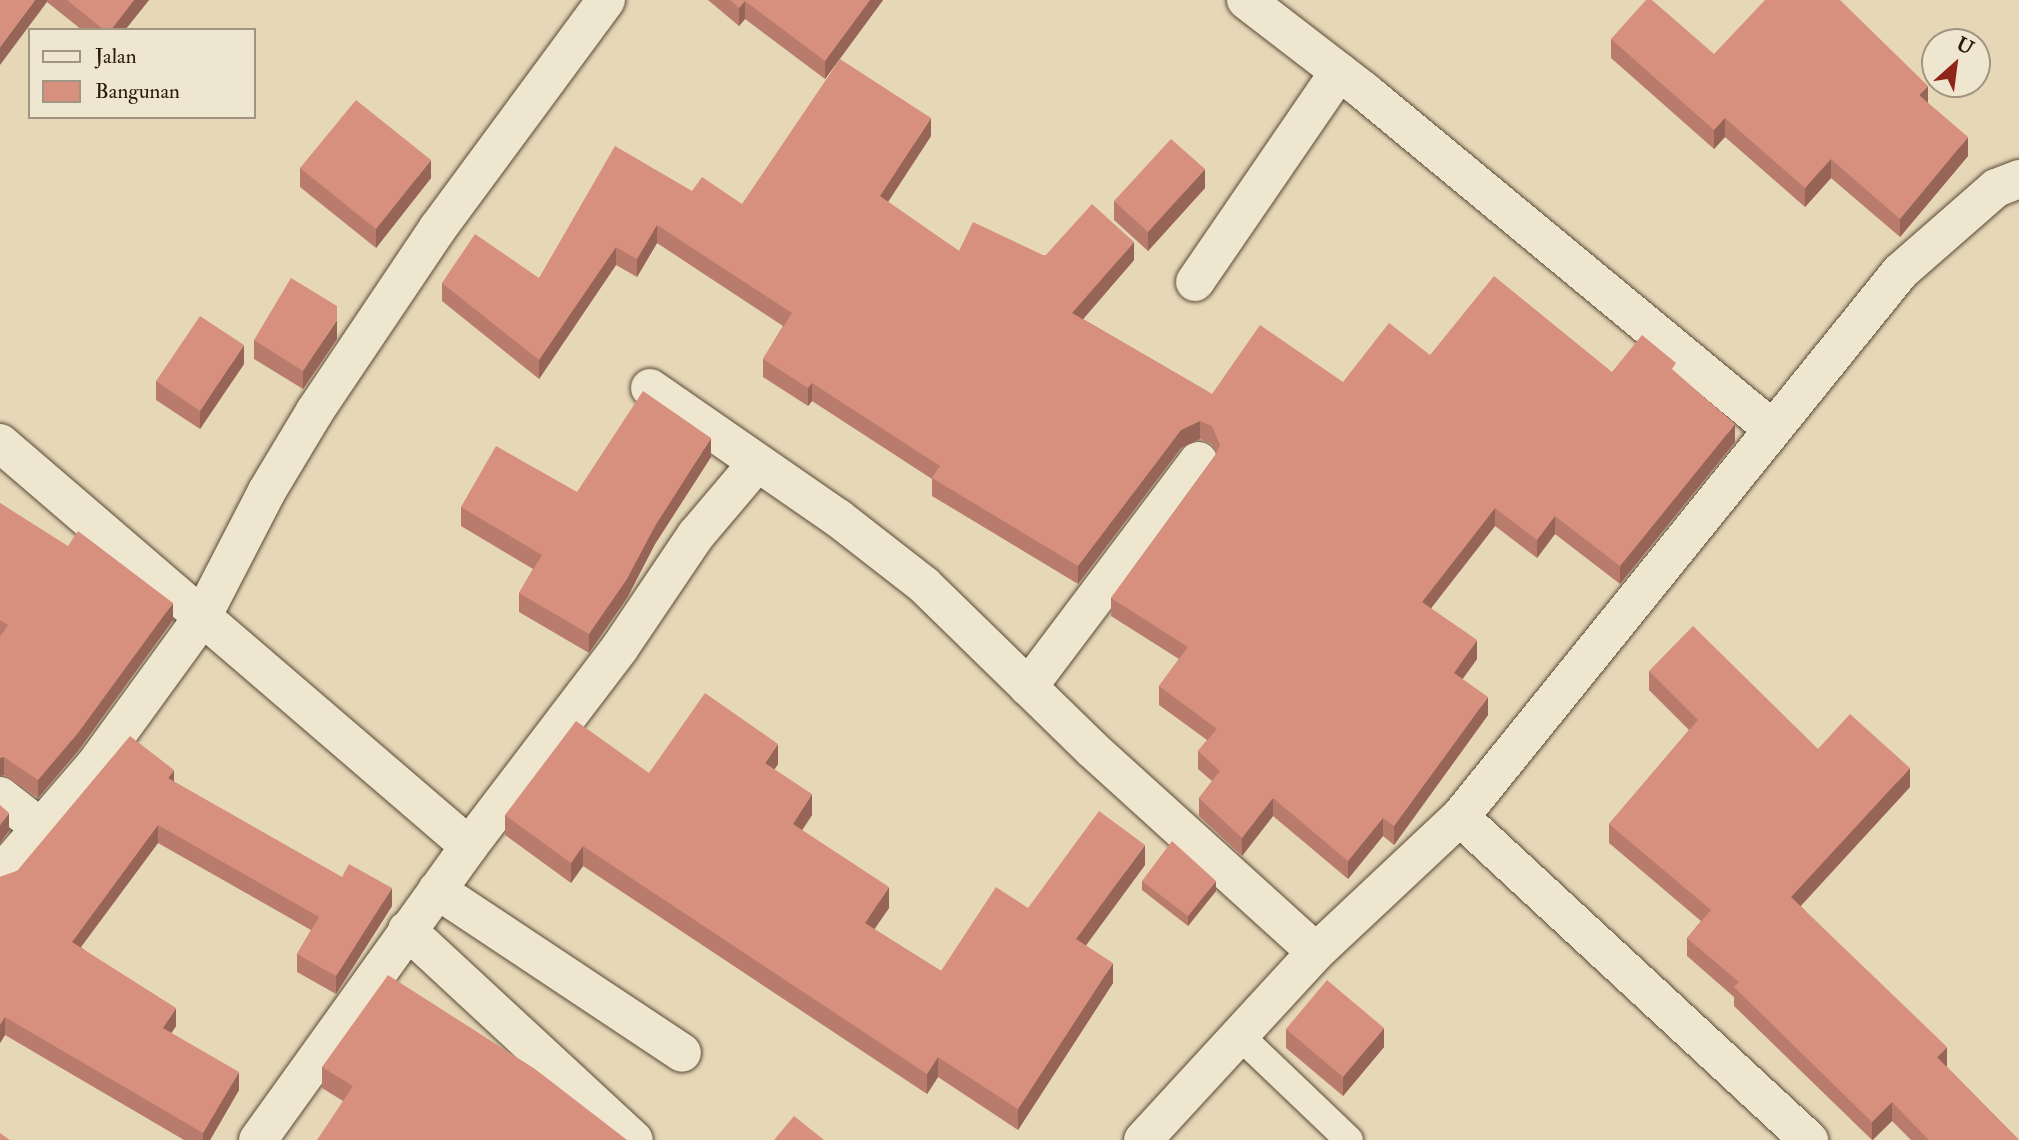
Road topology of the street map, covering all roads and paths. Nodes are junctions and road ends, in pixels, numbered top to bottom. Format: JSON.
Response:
{"nodes":[{"id":1,"x":606,"y":0,"type":"edge"},
{"id":2,"x":1246,"y":0,"type":"edge"},
{"id":3,"x":1339,"y":72,"type":"junction"},
{"id":4,"x":2019,"y":179,"type":"edge"},
{"id":5,"x":1195,"y":282,"type":"dead end"},
{"id":6,"x":650,"y":388,"type":"dead end"},
{"id":7,"x":1770,"y":427,"type":"junction"},
{"id":8,"x":0,"y":443,"type":"edge"},
{"id":9,"x":1198,"y":461,"type":"dead end"},
{"id":10,"x":757,"y":463,"type":"junction"},
{"id":11,"x":201,"y":619,"type":"junction"},
{"id":12,"x":1028,"y":687,"type":"junction"},
{"id":13,"x":0,"y":796,"type":"edge"},
{"id":14,"x":1460,"y":817,"type":"junction"},
{"id":15,"x":41,"y":828,"type":"junction"},
{"id":16,"x":469,"y":846,"type":"junction"},
{"id":17,"x":0,"y":875,"type":"edge"},
{"id":18,"x":437,"y":890,"type":"junction"},
{"id":19,"x":407,"y":930,"type":"junction"},
{"id":20,"x":1315,"y":952,"type":"junction"},
{"id":21,"x":1239,"y":1035,"type":"junction"},
{"id":22,"x":682,"y":1054,"type":"dead end"},
{"id":23,"x":258,"y":1140,"type":"edge"},
{"id":24,"x":634,"y":1140,"type":"edge"},
{"id":25,"x":1143,"y":1140,"type":"edge"},
{"id":26,"x":1349,"y":1140,"type":"edge"},
{"id":27,"x":1809,"y":1140,"type":"edge"}],
"edges":[{"from":1,"to":11,"type":"street"},
{"from":2,"to":3,"type":"street"},
{"from":3,"to":5,"type":"street"},
{"from":3,"to":7,"type":"street"},
{"from":4,"to":7,"type":"street"},
{"from":6,"to":10,"type":"street"},
{"from":7,"to":14,"type":"street"},
{"from":8,"to":11,"type":"street"},
{"from":9,"to":12,"type":"street"},
{"from":10,"to":12,"type":"street"},
{"from":10,"to":16,"type":"street"},
{"from":11,"to":15,"type":"street"},
{"from":11,"to":16,"type":"street"},
{"from":12,"to":20,"type":"street"},
{"from":13,"to":15,"type":"street"},
{"from":14,"to":20,"type":"street"},
{"from":14,"to":27,"type":"street"},
{"from":15,"to":17,"type":"street"},
{"from":16,"to":18,"type":"street"},
{"from":18,"to":19,"type":"street"},
{"from":18,"to":22,"type":"street"},
{"from":19,"to":23,"type":"street"},
{"from":19,"to":24,"type":"street"},
{"from":20,"to":21,"type":"street"},
{"from":21,"to":25,"type":"street"},
{"from":21,"to":26,"type":"lane"}]}
